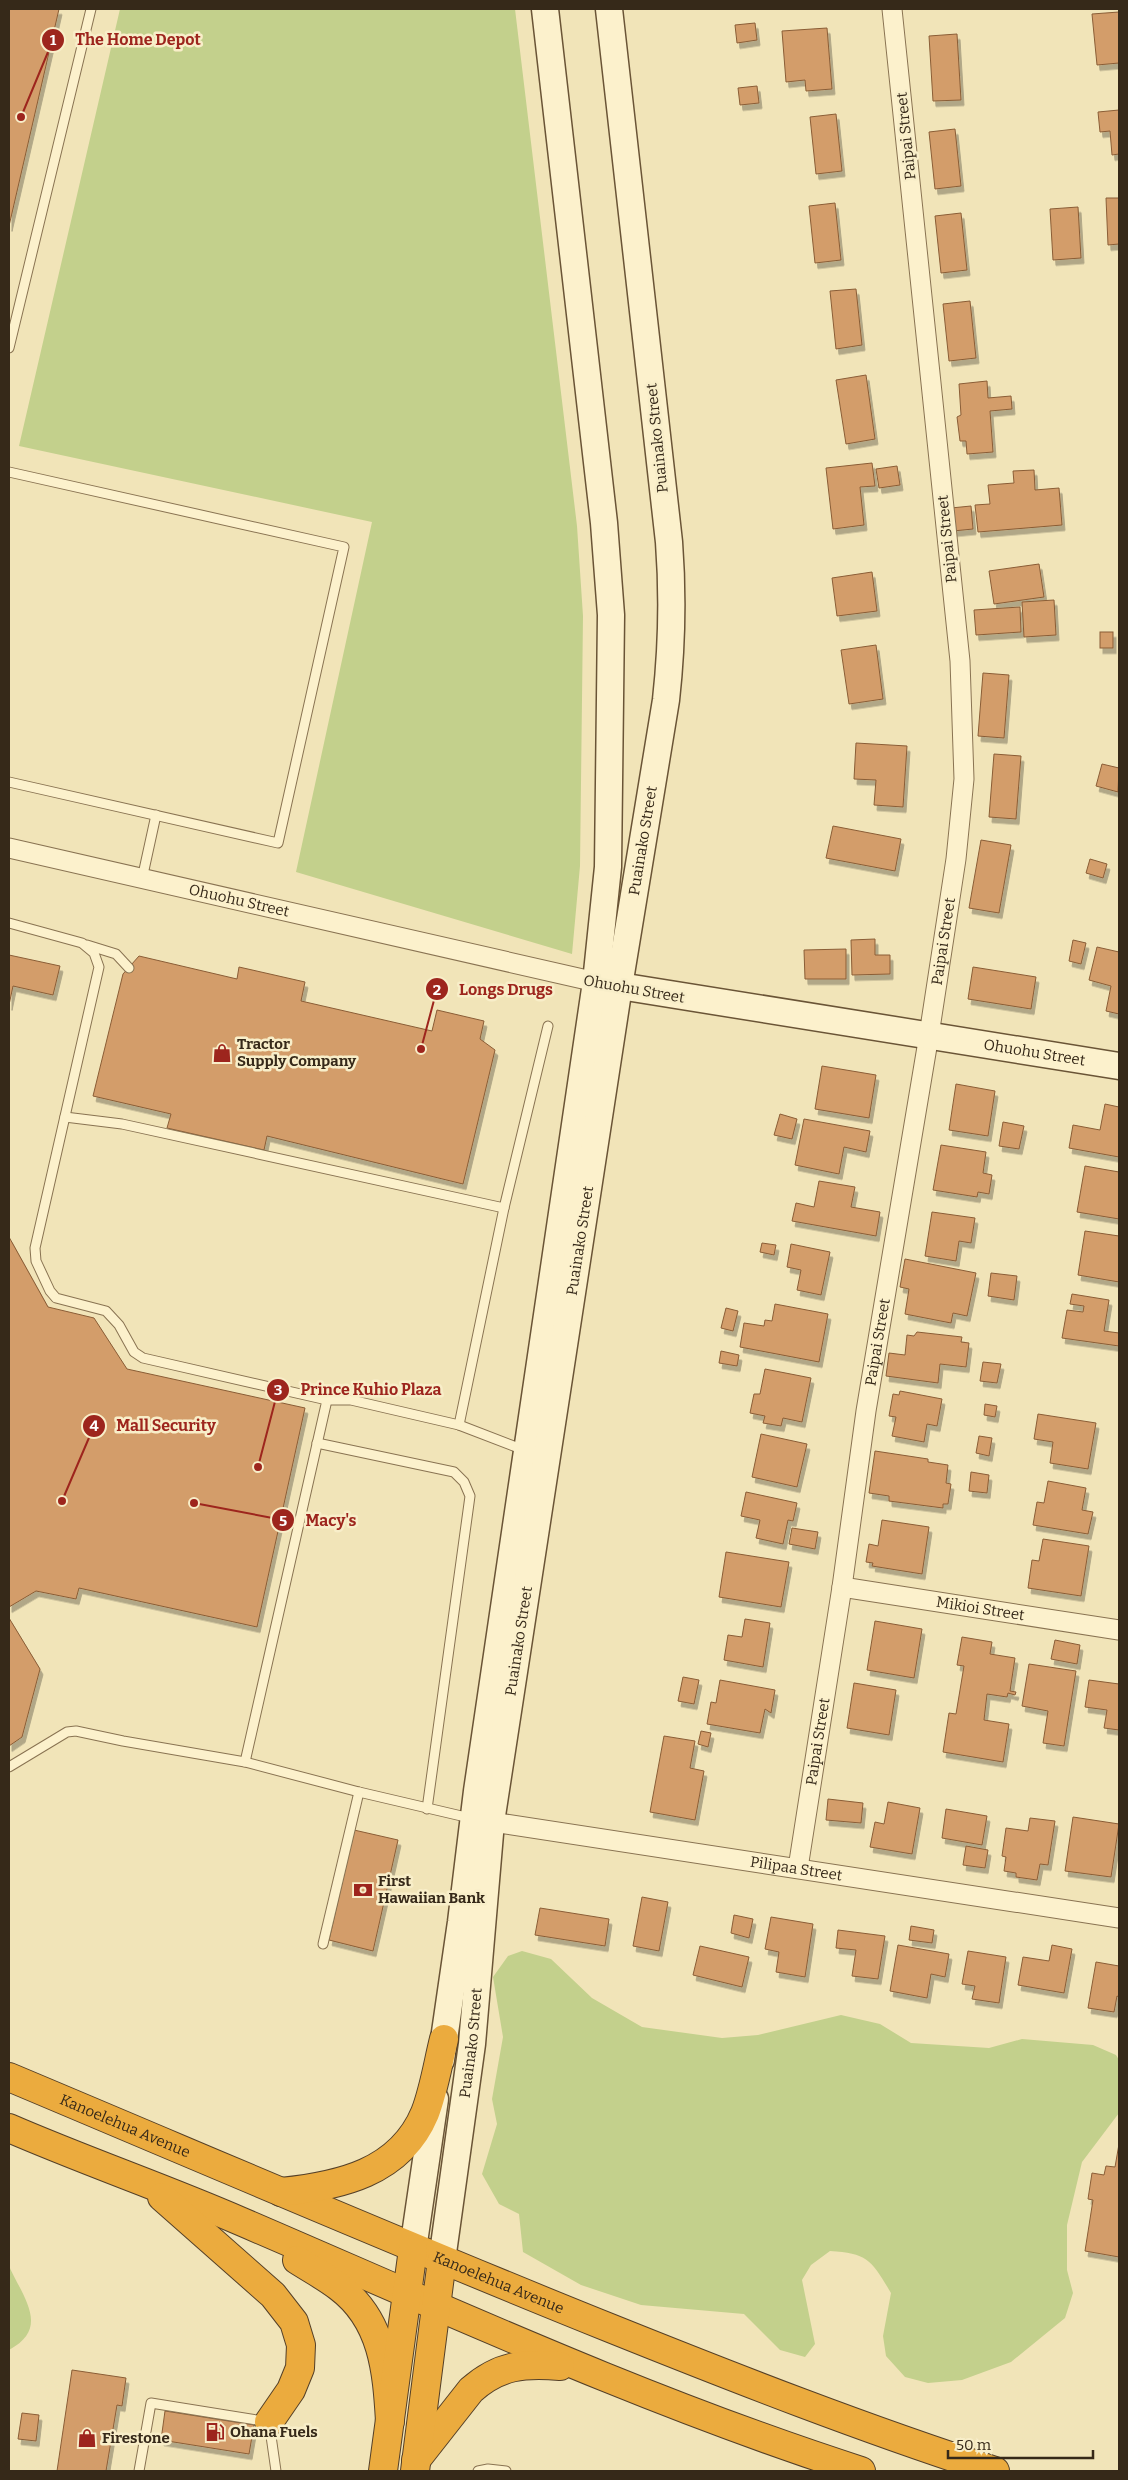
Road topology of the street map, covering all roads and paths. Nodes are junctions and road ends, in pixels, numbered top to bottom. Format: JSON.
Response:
{"nodes":[{"id":1,"x":91,"y":9,"type":"edge"},
{"id":2,"x":545,"y":9,"type":"edge"},
{"id":3,"x":609,"y":9,"type":"edge"},
{"id":4,"x":892,"y":9,"type":"edge"},
{"id":5,"x":9,"y":348,"type":"edge"},
{"id":6,"x":9,"y":472,"type":"edge"},
{"id":7,"x":9,"y":782,"type":"edge"},
{"id":8,"x":156,"y":815,"type":"junction"},
{"id":9,"x":9,"y":848,"type":"edge"},
{"id":10,"x":142,"y":879,"type":"junction"},
{"id":11,"x":9,"y":923,"type":"edge"},
{"id":12,"x":82,"y":943,"type":"junction"},
{"id":13,"x":129,"y":968,"type":"dead end"},
{"id":14,"x":608,"y":984,"type":"junction"},
{"id":15,"x":548,"y":1026,"type":"dead end"},
{"id":16,"x":929,"y":1035,"type":"junction"},
{"id":17,"x":1119,"y":1066,"type":"edge"},
{"id":18,"x":65,"y":1117,"type":"junction"},
{"id":19,"x":504,"y":1208,"type":"junction"},
{"id":20,"x":327,"y":1400,"type":"junction"},
{"id":21,"x":459,"y":1425,"type":"junction"},
{"id":22,"x":318,"y":1443,"type":"junction"},
{"id":23,"x":537,"y":1455,"type":"junction"},
{"id":24,"x":842,"y":1587,"type":"junction"},
{"id":25,"x":1119,"y":1628,"type":"edge"},
{"id":26,"x":244,"y":1762,"type":"junction"},
{"id":27,"x":9,"y":1767,"type":"edge"},
{"id":28,"x":359,"y":1792,"type":"junction"},
{"id":29,"x":427,"y":1809,"type":"junction"},
{"id":30,"x":482,"y":1820,"type":"junction"},
{"id":31,"x":798,"y":1868,"type":"junction"},
{"id":32,"x":1119,"y":1918,"type":"edge"},
{"id":33,"x":323,"y":1944,"type":"dead end"},
{"id":34,"x":444,"y":2038,"type":"junction"},
{"id":35,"x":9,"y":2078,"type":"edge"},
{"id":36,"x":9,"y":2128,"type":"edge"},
{"id":37,"x":150,"y":2186,"type":"junction"},
{"id":38,"x":278,"y":2192,"type":"junction"},
{"id":39,"x":231,"y":2217,"type":"junction"},
{"id":40,"x":413,"y":2249,"type":"junction"},
{"id":41,"x":442,"y":2260,"type":"junction"},
{"id":42,"x":407,"y":2293,"type":"junction"},
{"id":43,"x":436,"y":2304,"type":"junction"},
{"id":44,"x":585,"y":2369,"type":"junction"},
{"id":45,"x":269,"y":2422,"type":"junction"},
{"id":46,"x":390,"y":2422,"type":"junction"},
{"id":47,"x":415,"y":2466,"type":"edge"},
{"id":48,"x":139,"y":2471,"type":"edge"},
{"id":49,"x":276,"y":2471,"type":"edge"},
{"id":50,"x":383,"y":2471,"type":"edge"},
{"id":51,"x":478,"y":2471,"type":"edge"},
{"id":52,"x":506,"y":2471,"type":"edge"},
{"id":53,"x":861,"y":2471,"type":"edge"},
{"id":54,"x":995,"y":2471,"type":"edge"}],
"edges":[{"from":1,"to":5,"type":"lane"},
{"from":2,"to":14,"type":"street","name":"Puainako Street"},
{"from":3,"to":14,"type":"street","name":"Puainako Street"},
{"from":4,"to":16,"type":"street","name":"Paipai Street"},
{"from":6,"to":8,"type":"lane"},
{"from":7,"to":8,"type":"lane"},
{"from":8,"to":10,"type":"lane"},
{"from":9,"to":10,"type":"street","name":"Ohuohu Street"},
{"from":10,"to":14,"type":"street","name":"Ohuohu Street"},
{"from":11,"to":12,"type":"lane"},
{"from":12,"to":13,"type":"lane"},
{"from":12,"to":18,"type":"lane"},
{"from":14,"to":16,"type":"street","name":"Ohuohu Street"},
{"from":14,"to":23,"type":"street","name":"Puainako Street"},
{"from":15,"to":19,"type":"lane"},
{"from":16,"to":17,"type":"street","name":"Ohuohu Street"},
{"from":16,"to":24,"type":"street","name":"Paipai Street"},
{"from":18,"to":19,"type":"lane"},
{"from":18,"to":20,"type":"lane"},
{"from":19,"to":21,"type":"lane"},
{"from":20,"to":21,"type":"lane"},
{"from":20,"to":22,"type":"lane"},
{"from":21,"to":23,"type":"lane"},
{"from":22,"to":26,"type":"lane"},
{"from":22,"to":29,"type":"lane"},
{"from":23,"to":30,"type":"street","name":"Puainako Street"},
{"from":24,"to":25,"type":"street","name":"Mikioi Street"},
{"from":24,"to":31,"type":"street","name":"Paipai Street"},
{"from":26,"to":27,"type":"lane"},
{"from":26,"to":28,"type":"lane"},
{"from":28,"to":29,"type":"lane"},
{"from":28,"to":33,"type":"lane"},
{"from":29,"to":30,"type":"lane"},
{"from":30,"to":31,"type":"street","name":"Pilipaa Street"},
{"from":30,"to":34,"type":"street","name":"Puainako Street"},
{"from":30,"to":41,"type":"street","name":"Puainako Street"},
{"from":31,"to":32,"type":"street","name":"Pilipaa Street"},
{"from":34,"to":38,"type":"highway"},
{"from":34,"to":40,"type":"street","name":"Puainako Street"},
{"from":35,"to":38,"type":"highway","name":"Kanoelehua Avenue"},
{"from":36,"to":37,"type":"highway"},
{"from":37,"to":39,"type":"highway"},
{"from":37,"to":45,"type":"highway"},
{"from":38,"to":40,"type":"highway","name":"Kanoelehua Avenue"},
{"from":39,"to":42,"type":"highway"},
{"from":39,"to":46,"type":"highway"},
{"from":40,"to":41,"type":"highway","name":"Kanoelehua Avenue"},
{"from":40,"to":42,"type":"highway","name":"Puainako Street"},
{"from":41,"to":43,"type":"highway","name":"Puainako Street"},
{"from":41,"to":54,"type":"highway","name":"Kanoelehua Avenue"},
{"from":42,"to":43,"type":"highway"},
{"from":42,"to":46,"type":"highway","name":"Puainako Street"},
{"from":43,"to":44,"type":"highway"},
{"from":43,"to":47,"type":"highway","name":"Puainako Street"},
{"from":44,"to":47,"type":"highway"},
{"from":44,"to":53,"type":"highway"},
{"from":45,"to":48,"type":"lane"},
{"from":45,"to":49,"type":"lane"},
{"from":46,"to":50,"type":"highway","name":"Puainako Street"},
{"from":51,"to":52,"type":"lane"}]}
